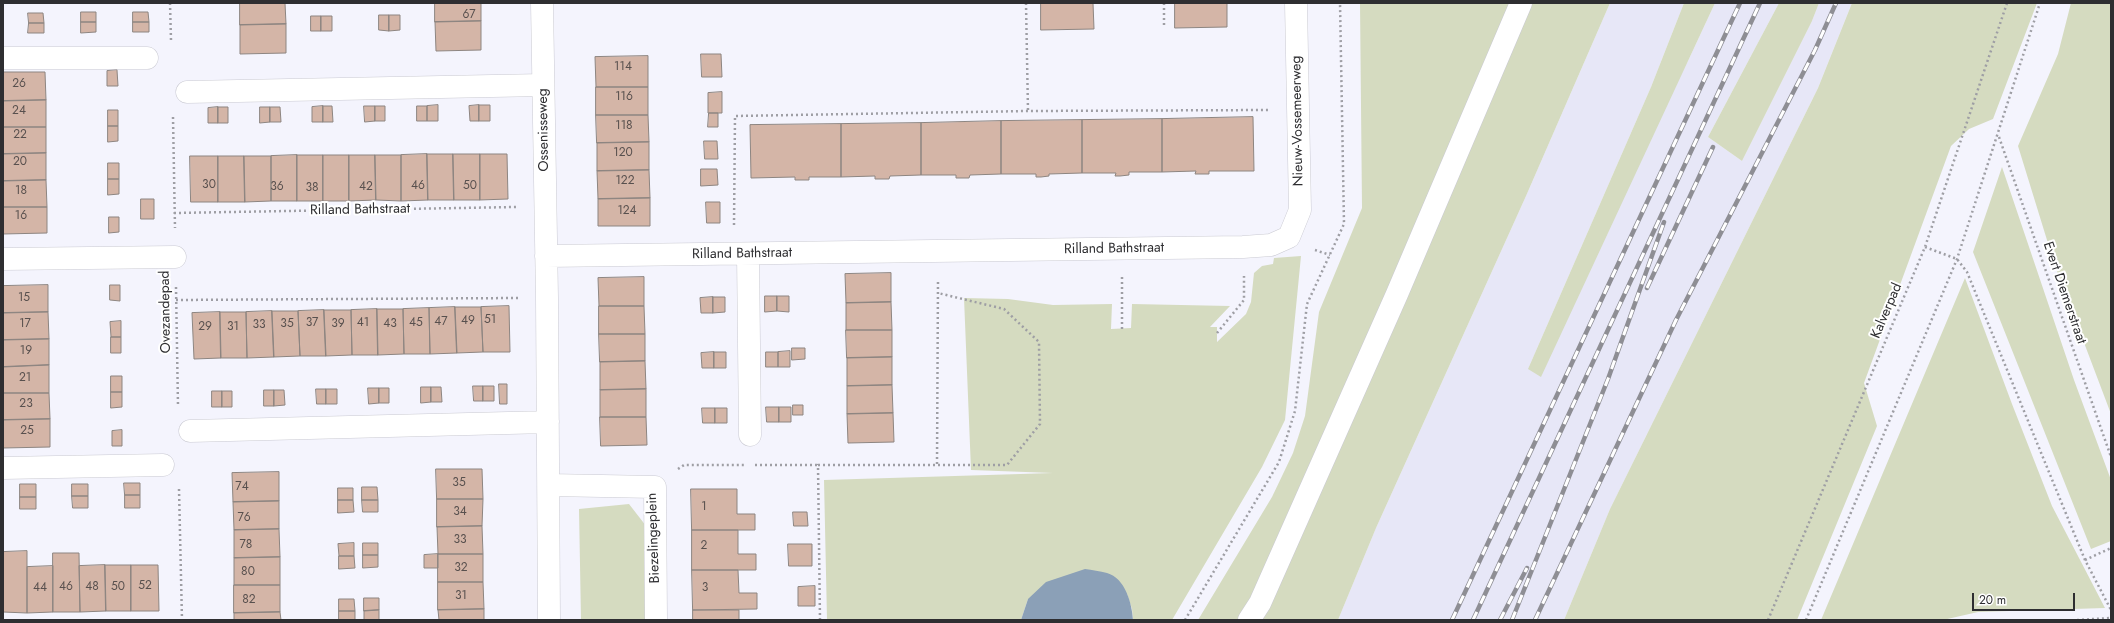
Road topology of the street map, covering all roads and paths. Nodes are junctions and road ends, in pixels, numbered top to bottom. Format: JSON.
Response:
{"nodes":[{"id":1,"x":170,"y":3,"type":"edge"},
{"id":2,"x":542,"y":3,"type":"edge"},
{"id":3,"x":1026,"y":3,"type":"edge"},
{"id":4,"x":1164,"y":3,"type":"edge"},
{"id":5,"x":1296,"y":3,"type":"edge"},
{"id":6,"x":1340,"y":3,"type":"edge"},
{"id":7,"x":1521,"y":3,"type":"edge"},
{"id":8,"x":2007,"y":3,"type":"edge"},
{"id":9,"x":2040,"y":3,"type":"edge"},
{"id":10,"x":1164,"y":27,"type":"dead end"},
{"id":11,"x":171,"y":42,"type":"dead end"},
{"id":12,"x":3,"y":58,"type":"edge"},
{"id":13,"x":147,"y":58,"type":"dead end"},
{"id":14,"x":543,"y":84,"type":"junction"},
{"id":15,"x":187,"y":92,"type":"dead end"},
{"id":16,"x":1298,"y":110,"type":"junction"},
{"id":17,"x":1028,"y":111,"type":"junction"},
{"id":18,"x":173,"y":114,"type":"dead end"},
{"id":19,"x":1998,"y":136,"type":"junction"},
{"id":20,"x":545,"y":207,"type":"junction"},
{"id":21,"x":174,"y":213,"type":"junction"},
{"id":22,"x":1288,"y":237,"type":"joint"},
{"id":23,"x":1243,"y":247,"type":"junction"},
{"id":24,"x":1925,"y":247,"type":"junction"},
{"id":25,"x":1122,"y":249,"type":"junction"},
{"id":26,"x":938,"y":251,"type":"junction"},
{"id":27,"x":741,"y":254,"type":"junction"},
{"id":28,"x":546,"y":256,"type":"junction"},
{"id":29,"x":175,"y":258,"type":"junction"},
{"id":30,"x":3,"y":259,"type":"edge"},
{"id":31,"x":1957,"y":259,"type":"junction"},
{"id":32,"x":938,"y":293,"type":"junction"},
{"id":33,"x":546,"y":298,"type":"junction"},
{"id":34,"x":176,"y":300,"type":"junction"},
{"id":35,"x":1122,"y":329,"type":"dead end"},
{"id":36,"x":1217,"y":333,"type":"dead end"},
{"id":37,"x":178,"y":408,"type":"dead end"},
{"id":38,"x":548,"y":422,"type":"junction"},
{"id":39,"x":190,"y":431,"type":"dead end"},
{"id":40,"x":750,"y":435,"type":"dead end"},
{"id":41,"x":2111,"y":457,"type":"edge"},
{"id":42,"x":163,"y":465,"type":"dead end"},
{"id":43,"x":818,"y":465,"type":"junction"},
{"id":44,"x":937,"y":465,"type":"junction"},
{"id":45,"x":3,"y":468,"type":"edge"},
{"id":46,"x":549,"y":485,"type":"junction"},
{"id":47,"x":655,"y":487,"type":"junction"},
{"id":48,"x":179,"y":488,"type":"dead end"},
{"id":49,"x":2111,"y":548,"type":"edge"},
{"id":50,"x":2085,"y":560,"type":"junction"},
{"id":51,"x":2111,"y":610,"type":"edge"},
{"id":52,"x":2111,"y":618,"type":"edge"},
{"id":53,"x":182,"y":620,"type":"edge"},
{"id":54,"x":549,"y":620,"type":"edge"},
{"id":55,"x":656,"y":620,"type":"edge"},
{"id":56,"x":820,"y":620,"type":"edge"},
{"id":57,"x":1185,"y":620,"type":"edge"},
{"id":58,"x":1249,"y":620,"type":"edge"},
{"id":59,"x":1768,"y":620,"type":"edge"},
{"id":60,"x":1806,"y":620,"type":"edge"},
{"id":61,"x":2077,"y":620,"type":"edge"}],
"edges":[{"from":1,"to":11,"type":"path"},
{"from":2,"to":14,"type":"street","name":"Ossenisseweg"},
{"from":3,"to":17,"type":"path"},
{"from":4,"to":10,"type":"path"},
{"from":5,"to":16,"type":"street","name":"Nieuw-Vossemeerweg"},
{"from":6,"to":57,"type":"path"},
{"from":7,"to":58,"type":"street"},
{"from":8,"to":24,"type":"path","name":"Kalverpad"},
{"from":9,"to":19,"type":"path"},
{"from":12,"to":13,"type":"street"},
{"from":14,"to":15,"type":"street"},
{"from":14,"to":20,"type":"street","name":"Ossenisseweg"},
{"from":16,"to":17,"type":"path"},
{"from":16,"to":22,"type":"street","name":"Nieuw-Vossemeerweg"},
{"from":17,"to":27,"type":"path"},
{"from":18,"to":21,"type":"path","name":"Ovezandepad"},
{"from":19,"to":31,"type":"path"},
{"from":19,"to":41,"type":"path","name":"Evert Diemerstraat"},
{"from":20,"to":21,"type":"path","name":"Rilland Bathstraat"},
{"from":20,"to":28,"type":"street","name":"Ossenisseweg"},
{"from":21,"to":29,"type":"path","name":"Ovezandepad"},
{"from":22,"to":23,"type":"street","name":"Rilland Bathstraat"},
{"from":23,"to":25,"type":"street","name":"Rilland Bathstraat"},
{"from":23,"to":36,"type":"path"},
{"from":24,"to":31,"type":"path"},
{"from":24,"to":59,"type":"path","name":"Kalverpad"},
{"from":25,"to":26,"type":"street","name":"Rilland Bathstraat"},
{"from":25,"to":35,"type":"path"},
{"from":26,"to":27,"type":"street","name":"Rilland Bathstraat"},
{"from":26,"to":32,"type":"path"},
{"from":27,"to":28,"type":"street","name":"Rilland Bathstraat"},
{"from":27,"to":40,"type":"street"},
{"from":28,"to":33,"type":"street"},
{"from":29,"to":30,"type":"street"},
{"from":29,"to":34,"type":"path","name":"Ovezandepad"},
{"from":31,"to":50,"type":"path"},
{"from":31,"to":60,"type":"path"},
{"from":32,"to":44,"type":"path"},
{"from":32,"to":44,"type":"path"},
{"from":33,"to":34,"type":"path"},
{"from":33,"to":38,"type":"street"},
{"from":34,"to":37,"type":"path","name":"Ovezandepad"},
{"from":38,"to":39,"type":"street"},
{"from":38,"to":46,"type":"street"},
{"from":42,"to":45,"type":"street"},
{"from":43,"to":44,"type":"path"},
{"from":43,"to":47,"type":"path"},
{"from":43,"to":56,"type":"path"},
{"from":46,"to":47,"type":"street","name":"Biezelingeplein"},
{"from":46,"to":54,"type":"street"},
{"from":47,"to":55,"type":"street","name":"Biezelingeplein"},
{"from":48,"to":53,"type":"path"},
{"from":49,"to":50,"type":"path"},
{"from":50,"to":51,"type":"path"},
{"from":52,"to":61,"type":"path"}]}
